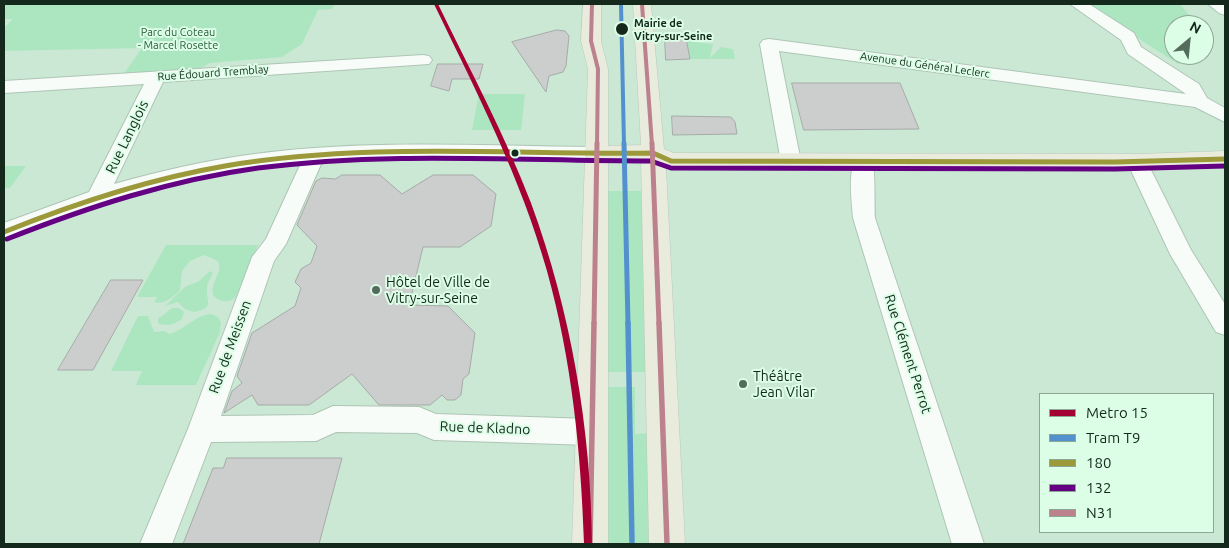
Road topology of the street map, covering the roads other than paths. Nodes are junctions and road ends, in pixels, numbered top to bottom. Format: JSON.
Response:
{"nodes":[{"id":1,"x":592,"y":4,"type":"edge"},
{"id":2,"x":642,"y":4,"type":"edge"},
{"id":3,"x":1078,"y":4,"type":"edge"},
{"id":4,"x":1216,"y":4,"type":"edge"},
{"id":5,"x":1225,"y":10,"type":"edge"},
{"id":6,"x":423,"y":60,"type":"dead end"},
{"id":7,"x":156,"y":77,"type":"junction"},
{"id":8,"x":4,"y":87,"type":"edge"},
{"id":9,"x":1200,"y":102,"type":"junction"},
{"id":10,"x":1225,"y":116,"type":"edge"},
{"id":11,"x":653,"y":153,"type":"junction"},
{"id":12,"x":595,"y":154,"type":"junction"},
{"id":13,"x":315,"y":155,"type":"junction"},
{"id":14,"x":1225,"y":159,"type":"edge"},
{"id":15,"x":864,"y":161,"type":"junction"},
{"id":16,"x":791,"y":162,"type":"junction"},
{"id":17,"x":1137,"y":162,"type":"junction"},
{"id":18,"x":97,"y":197,"type":"junction"},
{"id":19,"x":4,"y":232,"type":"edge"},
{"id":20,"x":1225,"y":325,"type":"edge"},
{"id":21,"x":202,"y":429,"type":"junction"},
{"id":22,"x":591,"y":432,"type":"junction"},
{"id":23,"x":156,"y":544,"type":"edge"},
{"id":24,"x":590,"y":544,"type":"edge"},
{"id":25,"x":667,"y":544,"type":"edge"},
{"id":26,"x":968,"y":544,"type":"edge"}],
"edges":[{"from":1,"to":12,"type":"main road"},
{"from":2,"to":11,"type":"main road"},
{"from":3,"to":9,"type":"street"},
{"from":4,"to":5,"type":"street"},
{"from":6,"to":7,"type":"street","name":"Rue Édouard Tremblay"},
{"from":7,"to":8,"type":"street","name":"Rue Édouard Tremblay"},
{"from":7,"to":18,"type":"street","name":"Rue Langlois"},
{"from":9,"to":10,"type":"street"},
{"from":9,"to":16,"type":"street","name":"Avenue du Général Leclerc"},
{"from":11,"to":12,"type":"main road"},
{"from":11,"to":16,"type":"main road"},
{"from":11,"to":25,"type":"main road"},
{"from":12,"to":13,"type":"street"},
{"from":12,"to":22,"type":"main road"},
{"from":13,"to":18,"type":"street"},
{"from":13,"to":21,"type":"street","name":"Rue de Meissen"},
{"from":14,"to":17,"type":"main road"},
{"from":15,"to":16,"type":"main road"},
{"from":15,"to":17,"type":"main road"},
{"from":15,"to":26,"type":"street","name":"Rue Clément Perrot"},
{"from":17,"to":20,"type":"street"},
{"from":18,"to":19,"type":"street"},
{"from":21,"to":22,"type":"street","name":"Rue de Kladno"},
{"from":21,"to":23,"type":"street","name":"Rue de Meissen"},
{"from":22,"to":24,"type":"main road"}]}
